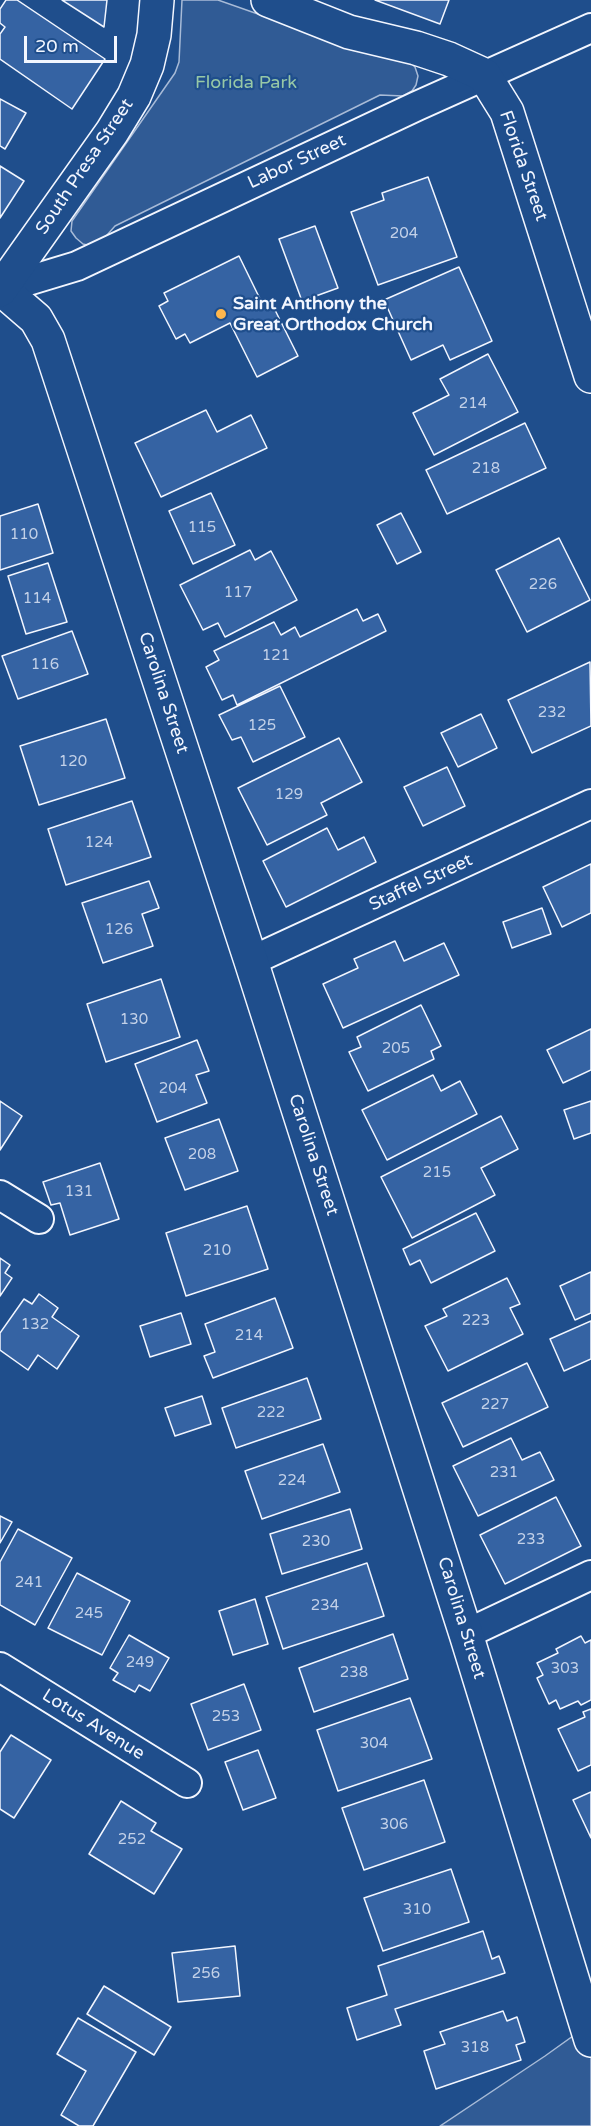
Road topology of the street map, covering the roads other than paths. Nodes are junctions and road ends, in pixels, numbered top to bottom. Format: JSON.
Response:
{"nodes":[{"id":1,"x":158,"y":0,"type":"edge"},
{"id":2,"x":268,"y":0,"type":"edge"},
{"id":3,"x":591,"y":28,"type":"edge"},
{"id":4,"x":484,"y":75,"type":"junction"},
{"id":5,"x":0,"y":289,"type":"edge"},
{"id":6,"x":591,"y":376,"type":"edge"},
{"id":7,"x":591,"y":804,"type":"edge"},
{"id":8,"x":251,"y":961,"type":"junction"},
{"id":9,"x":0,"y":1195,"type":"edge"},
{"id":10,"x":39,"y":1220,"type":"dead end"},
{"id":11,"x":591,"y":1575,"type":"edge"},
{"id":12,"x":466,"y":1634,"type":"junction"},
{"id":13,"x":0,"y":1667,"type":"edge"},
{"id":14,"x":186,"y":1783,"type":"dead end"},
{"id":15,"x":591,"y":2040,"type":"edge"}],
"edges":[{"from":1,"to":5,"type":"street","name":"South Presa Street"},
{"from":2,"to":4,"type":"street"},
{"from":3,"to":4,"type":"street","name":"Labor Street"},
{"from":4,"to":5,"type":"street","name":"Labor Street"},
{"from":4,"to":6,"type":"street","name":"Florida Street"},
{"from":5,"to":8,"type":"street","name":"Carolina Street"},
{"from":7,"to":8,"type":"street","name":"Staffel Street"},
{"from":8,"to":12,"type":"street","name":"Carolina Street"},
{"from":9,"to":10,"type":"street"},
{"from":11,"to":12,"type":"street"},
{"from":12,"to":15,"type":"street","name":"Carolina Street"},
{"from":13,"to":14,"type":"street","name":"Lotus Avenue"}]}
